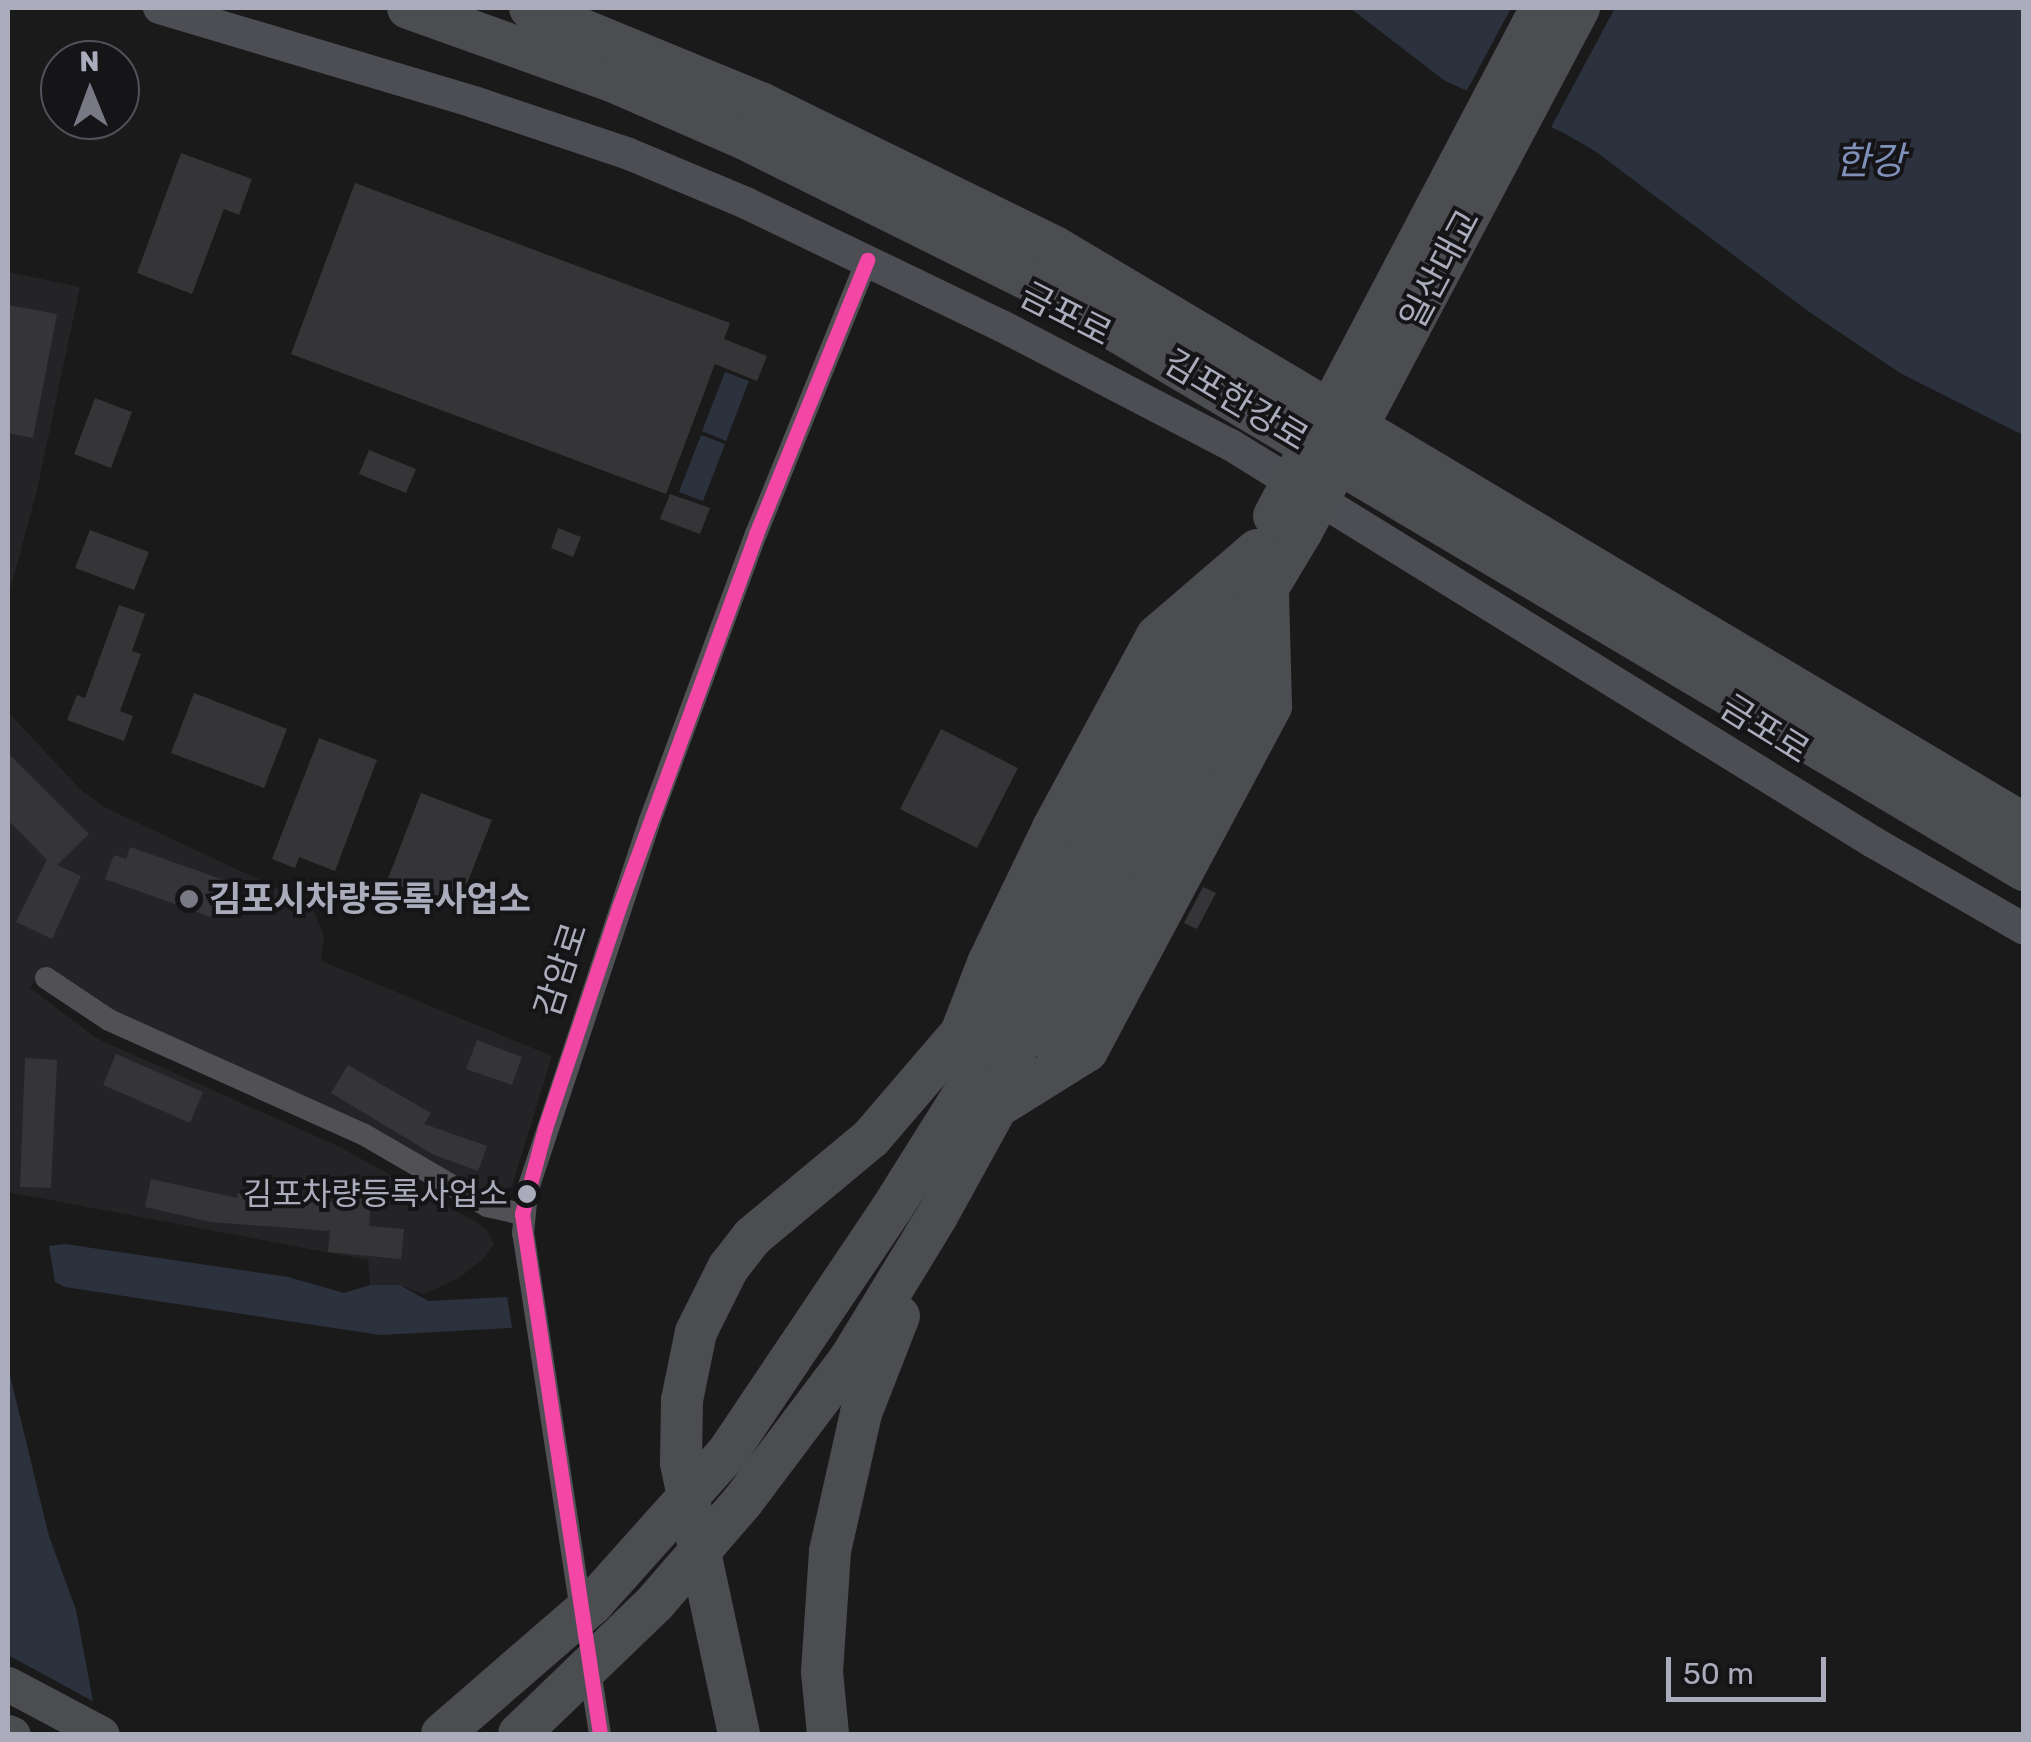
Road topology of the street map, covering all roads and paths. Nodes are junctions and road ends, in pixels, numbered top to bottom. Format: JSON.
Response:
{"nodes":[{"id":1,"x":159,"y":8,"type":"edge"},
{"id":2,"x":408,"y":8,"type":"edge"},
{"id":3,"x":530,"y":8,"type":"edge"},
{"id":4,"x":1541,"y":8,"type":"edge"},
{"id":5,"x":1579,"y":8,"type":"edge"},
{"id":6,"x":867,"y":260,"type":"junction"},
{"id":7,"x":1278,"y":532,"type":"junction"},
{"id":8,"x":1268,"y":593,"type":"junction"},
{"id":9,"x":2024,"y":824,"type":"edge"},
{"id":10,"x":2024,"y":870,"type":"edge"},
{"id":11,"x":2024,"y":929,"type":"edge"},
{"id":12,"x":46,"y":978,"type":"dead end"},
{"id":13,"x":961,"y":1032,"type":"junction"},
{"id":14,"x":996,"y":1097,"type":"junction"},
{"id":15,"x":522,"y":1214,"type":"junction"},
{"id":16,"x":938,"y":1216,"type":"junction"},
{"id":17,"x":8,"y":1684,"type":"edge"},
{"id":18,"x":102,"y":1734,"type":"edge"},
{"id":19,"x":442,"y":1734,"type":"edge"},
{"id":20,"x":519,"y":1734,"type":"edge"},
{"id":21,"x":600,"y":1734,"type":"edge"},
{"id":22,"x":739,"y":1734,"type":"edge"},
{"id":23,"x":828,"y":1734,"type":"edge"}],
"edges":[{"from":1,"to":6,"type":"main road","name":"금포로"},
{"from":2,"to":10,"type":"highway","name":"김포한강로"},
{"from":3,"to":9,"type":"highway","name":"김포한강로"},
{"from":4,"to":7,"type":"highway","name":"일산대교","bridge":true},
{"from":5,"to":7,"type":"highway","name":"일산대교","bridge":true},
{"from":6,"to":11,"type":"main road","name":"금포로"},
{"from":6,"to":15,"type":"street","name":"감암로"},
{"from":7,"to":8,"type":"highway"},
{"from":7,"to":13,"type":"highway"},
{"from":7,"to":14,"type":"highway"},
{"from":8,"to":14,"type":"highway"},
{"from":8,"to":14,"type":"highway"},
{"from":12,"to":15,"type":"street"},
{"from":13,"to":14,"type":"highway"},
{"from":13,"to":22,"type":"highway"},
{"from":14,"to":16,"type":"highway"},
{"from":14,"to":19,"type":"highway","bridge":true},
{"from":15,"to":21,"type":"street","name":"감암로"},
{"from":16,"to":20,"type":"highway","bridge":true},
{"from":16,"to":23,"type":"highway"},
{"from":17,"to":18,"type":"main road"}]}
